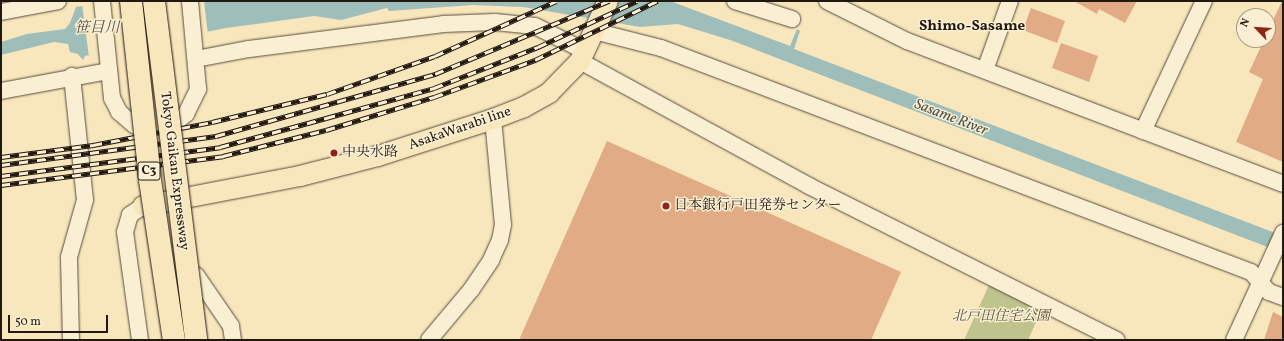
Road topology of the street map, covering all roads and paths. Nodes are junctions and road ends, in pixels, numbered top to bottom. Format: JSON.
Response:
{"nodes":[{"id":1,"x":58,"y":1,"type":"edge"},
{"id":2,"x":102,"y":1,"type":"edge"},
{"id":3,"x":132,"y":1,"type":"edge"},
{"id":4,"x":154,"y":1,"type":"edge"},
{"id":5,"x":190,"y":1,"type":"edge"},
{"id":6,"x":608,"y":1,"type":"edge"},
{"id":7,"x":736,"y":1,"type":"edge"},
{"id":8,"x":827,"y":1,"type":"edge"},
{"id":9,"x":1010,"y":1,"type":"edge"},
{"id":10,"x":1204,"y":1,"type":"edge"},
{"id":11,"x":1,"y":12,"type":"edge"},
{"id":12,"x":792,"y":20,"type":"dead end"},
{"id":13,"x":596,"y":26,"type":"junction"},
{"id":14,"x":196,"y":53,"type":"junction"},
{"id":15,"x":583,"y":56,"type":"junction"},
{"id":16,"x":108,"y":65,"type":"junction"},
{"id":17,"x":986,"y":70,"type":"junction"},
{"id":18,"x":72,"y":76,"type":"junction"},
{"id":19,"x":1,"y":91,"type":"edge"},
{"id":20,"x":493,"y":119,"type":"junction"},
{"id":21,"x":176,"y":122,"type":"dead end"},
{"id":22,"x":134,"y":126,"type":"dead end"},
{"id":23,"x":1143,"y":131,"type":"junction"},
{"id":24,"x":150,"y":180,"type":"junction"},
{"id":25,"x":1283,"y":184,"type":"edge"},
{"id":26,"x":143,"y":206,"type":"joint"},
{"id":27,"x":1283,"y":233,"type":"edge"},
{"id":28,"x":196,"y":275,"type":"dead end"},
{"id":29,"x":1264,"y":278,"type":"junction"},
{"id":30,"x":1283,"y":297,"type":"edge"},
{"id":31,"x":71,"y":340,"type":"edge"},
{"id":32,"x":140,"y":340,"type":"edge"},
{"id":33,"x":162,"y":340,"type":"edge"},
{"id":34,"x":174,"y":340,"type":"edge"},
{"id":35,"x":196,"y":340,"type":"edge"},
{"id":36,"x":233,"y":340,"type":"edge"},
{"id":37,"x":428,"y":340,"type":"edge"},
{"id":38,"x":1117,"y":340,"type":"edge"},
{"id":39,"x":1234,"y":340,"type":"edge"}],
"edges":[{"from":1,"to":11,"type":"street"},
{"from":2,"to":16,"type":"street"},
{"from":3,"to":24,"type":"highway","name":"Tokyo Gaikan Expressway","number":"C3","bridge":true},
{"from":4,"to":35,"type":"highway","name":"Tokyo Gaikan Expressway","number":"C3","bridge":true},
{"from":5,"to":14,"type":"street"},
{"from":6,"to":13,"type":"main road","name":"AsakaWarabi line"},
{"from":7,"to":12,"type":"street"},
{"from":8,"to":17,"type":"street"},
{"from":9,"to":17,"type":"street"},
{"from":10,"to":23,"type":"street"},
{"from":13,"to":15,"type":"main road","name":"AsakaWarabi line"},
{"from":13,"to":29,"type":"street"},
{"from":14,"to":15,"type":"street"},
{"from":14,"to":21,"type":"street"},
{"from":15,"to":20,"type":"main road","name":"AsakaWarabi line"},
{"from":15,"to":38,"type":"street"},
{"from":16,"to":18,"type":"street"},
{"from":16,"to":22,"type":"street"},
{"from":17,"to":23,"type":"street"},
{"from":18,"to":19,"type":"street"},
{"from":18,"to":31,"type":"street"},
{"from":20,"to":26,"type":"main road","name":"AsakaWarabi line"},
{"from":20,"to":37,"type":"street"},
{"from":23,"to":25,"type":"street"},
{"from":24,"to":33,"type":"highway","bridge":true},
{"from":24,"to":34,"type":"highway","name":"Tokyo Gaikan Expressway","number":"C3","bridge":true},
{"from":26,"to":32,"type":"street"},
{"from":27,"to":29,"type":"street"},
{"from":28,"to":36,"type":"street"},
{"from":29,"to":30,"type":"street"},
{"from":29,"to":39,"type":"street"}]}
